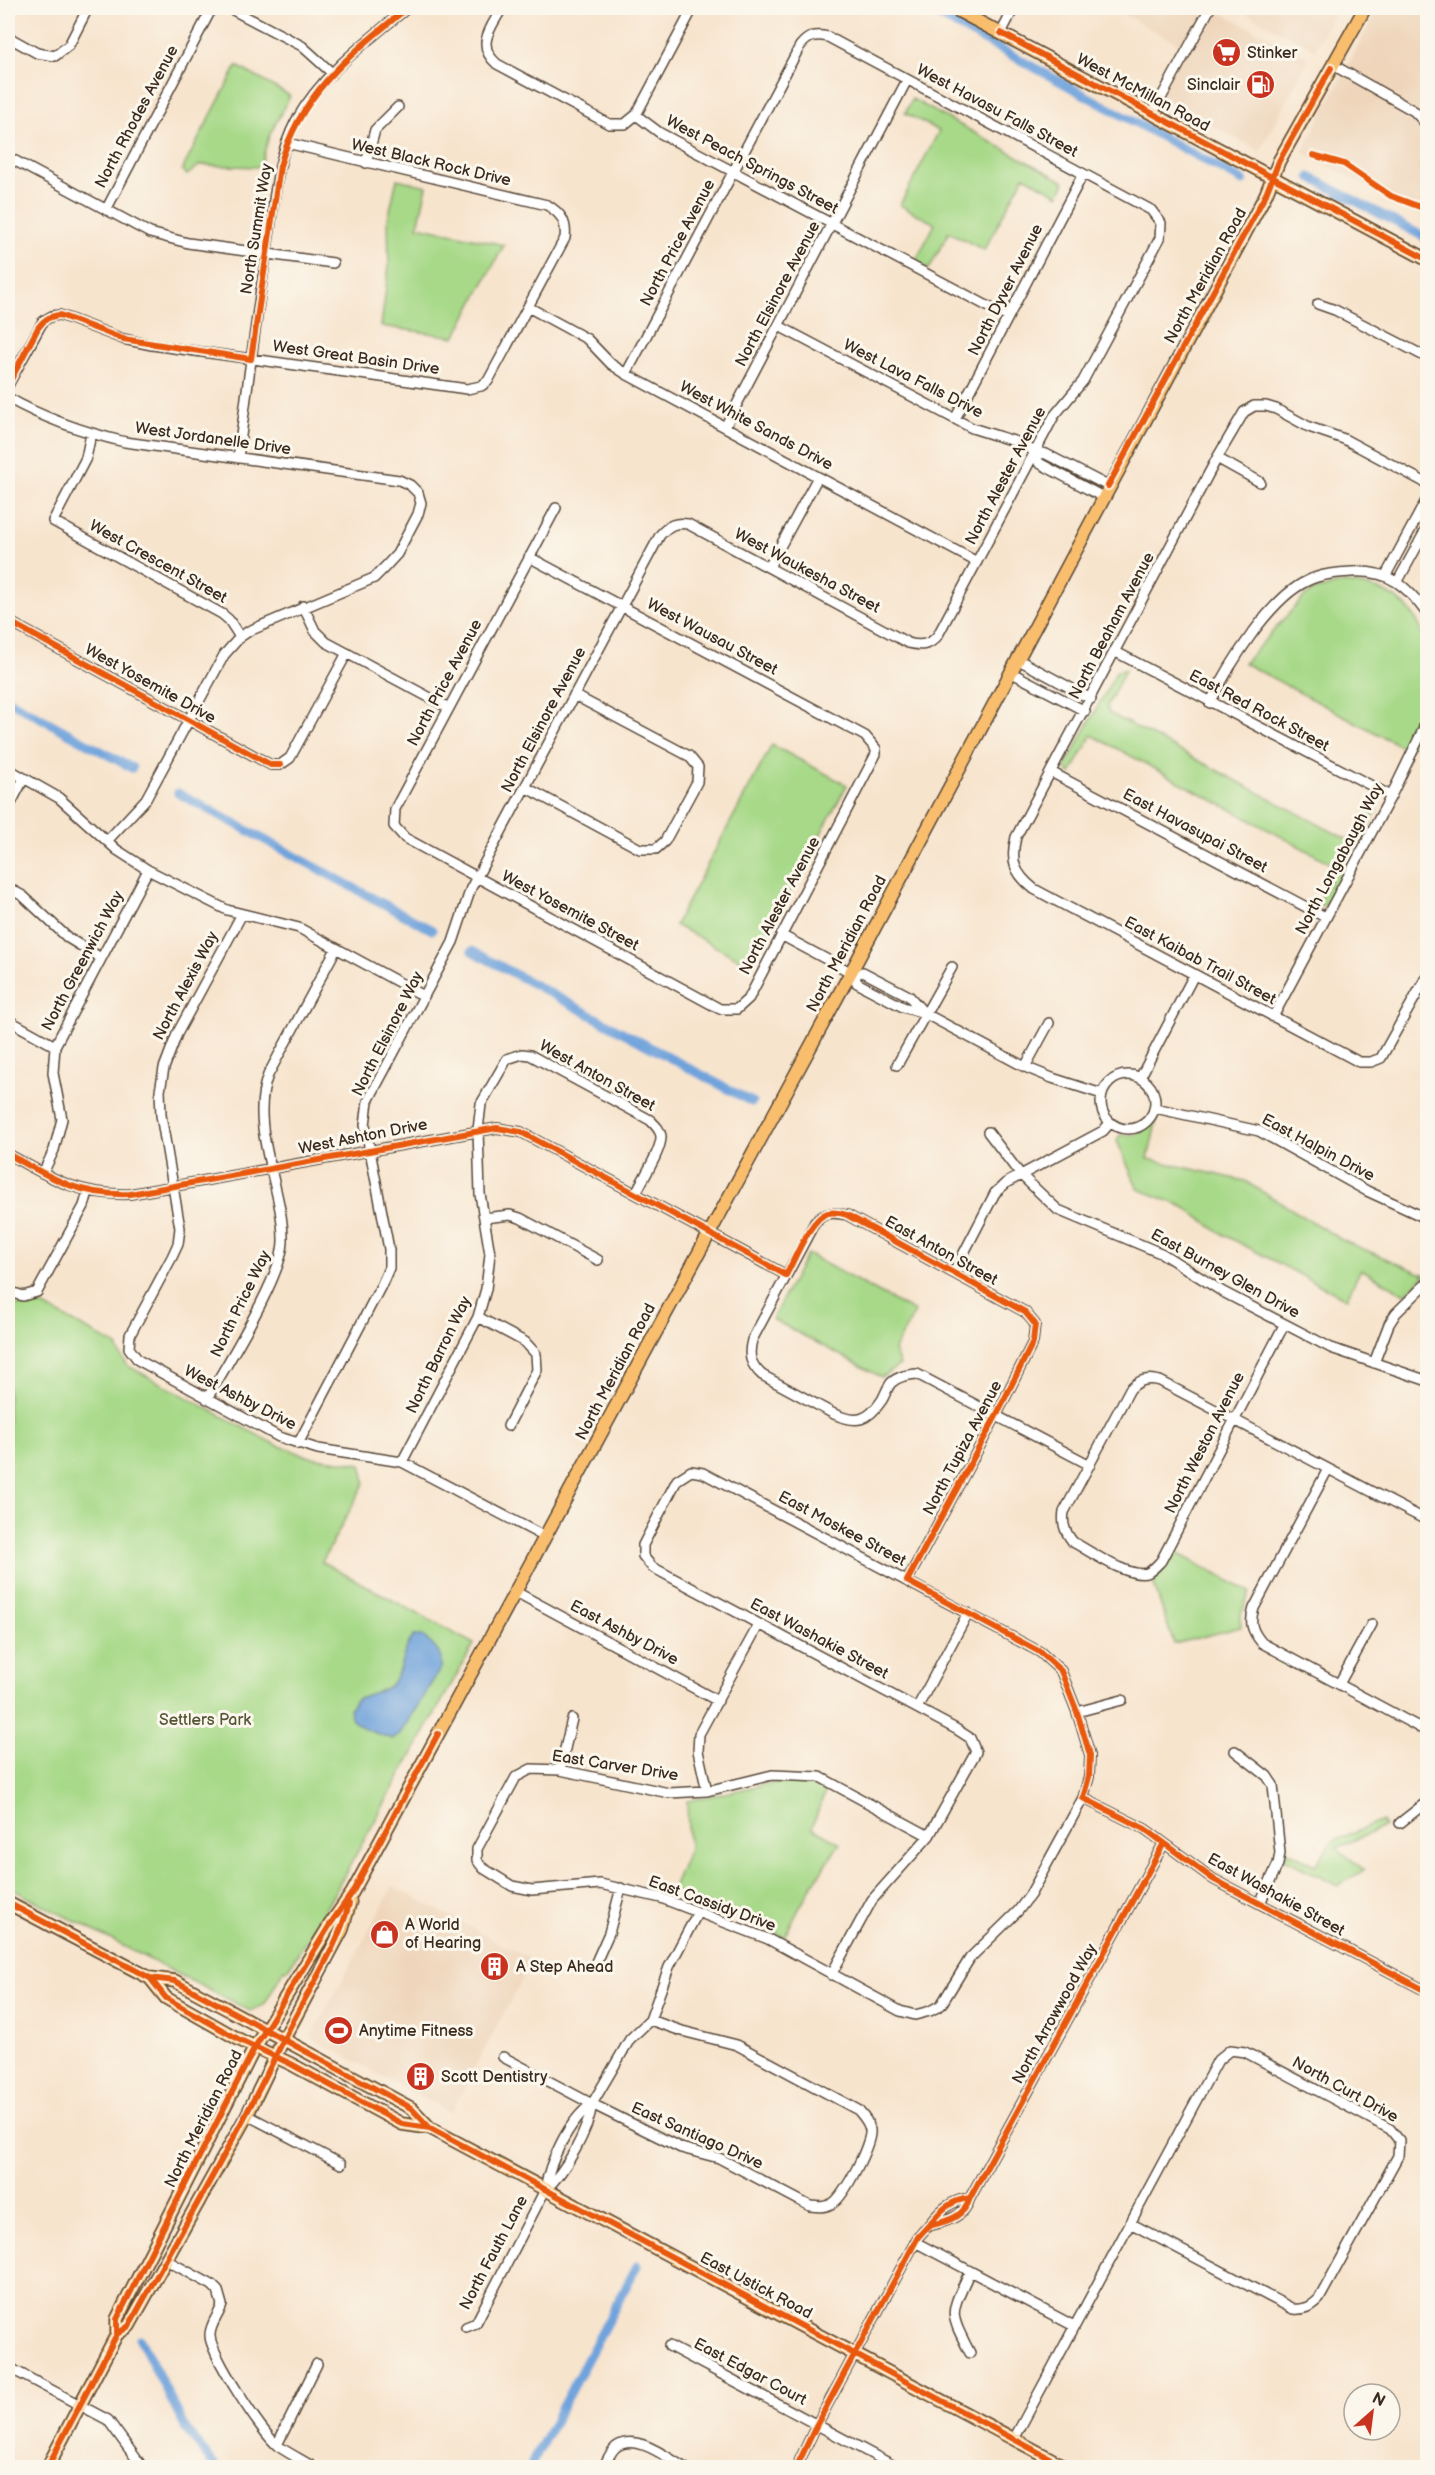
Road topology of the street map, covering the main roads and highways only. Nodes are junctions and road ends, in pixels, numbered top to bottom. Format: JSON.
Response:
{"nodes":[{"id":1,"x":953,"y":8,"type":"edge"},
{"id":2,"x":1365,"y":8,"type":"edge"},
{"id":3,"x":1272,"y":176,"type":"junction"},
{"id":4,"x":1428,"y":260,"type":"edge"},
{"id":5,"x":352,"y":1893,"type":"junction"},
{"id":6,"x":8,"y":1903,"type":"edge"},
{"id":7,"x":150,"y":1978,"type":"junction"},
{"id":8,"x":266,"y":2030,"type":"junction"},
{"id":9,"x":284,"y":2040,"type":"junction"},
{"id":10,"x":255,"y":2047,"type":"junction"},
{"id":11,"x":276,"y":2057,"type":"junction"},
{"id":12,"x":430,"y":2128,"type":"junction"},
{"id":13,"x":136,"y":2282,"type":"junction"},
{"id":14,"x":149,"y":2290,"type":"junction"},
{"id":15,"x":117,"y":2334,"type":"junction"},
{"id":16,"x":47,"y":2468,"type":"edge"},
{"id":17,"x":1068,"y":2468,"type":"edge"}],
"edges":[{"from":1,"to":3,"type":"main road","name":"West McMillan Road"},
{"from":2,"to":3,"type":"main road","name":"North Meridian Road"},
{"from":3,"to":4,"type":"main road","name":"West McMillan Road"},
{"from":3,"to":5,"type":"main road","name":"North Meridian Road"},
{"from":5,"to":8,"type":"main road","name":"North Meridian Road"},
{"from":5,"to":9,"type":"main road","name":"North Meridian Road"},
{"from":6,"to":7,"type":"main road"},
{"from":7,"to":8,"type":"main road","name":"East Ustick Road"},
{"from":7,"to":10,"type":"main road","name":"East Ustick Road"},
{"from":8,"to":9,"type":"main road","name":"East Ustick Road"},
{"from":8,"to":10,"type":"main road","name":"North Meridian Road"},
{"from":9,"to":11,"type":"main road","name":"North Meridian Road"},
{"from":9,"to":12,"type":"main road","name":"East Ustick Road"},
{"from":10,"to":11,"type":"main road","name":"East Ustick Road"},
{"from":10,"to":13,"type":"main road","name":"North Meridian Road"},
{"from":11,"to":12,"type":"main road","name":"East Ustick Road"},
{"from":11,"to":14,"type":"main road","name":"North Meridian Road"},
{"from":12,"to":17,"type":"main road","name":"East Ustick Road"},
{"from":13,"to":14,"type":"main road"},
{"from":13,"to":15,"type":"main road","name":"North Meridian Road"},
{"from":14,"to":15,"type":"main road","name":"North Meridian Road"},
{"from":15,"to":16,"type":"main road","name":"North Meridian Road"}]}
